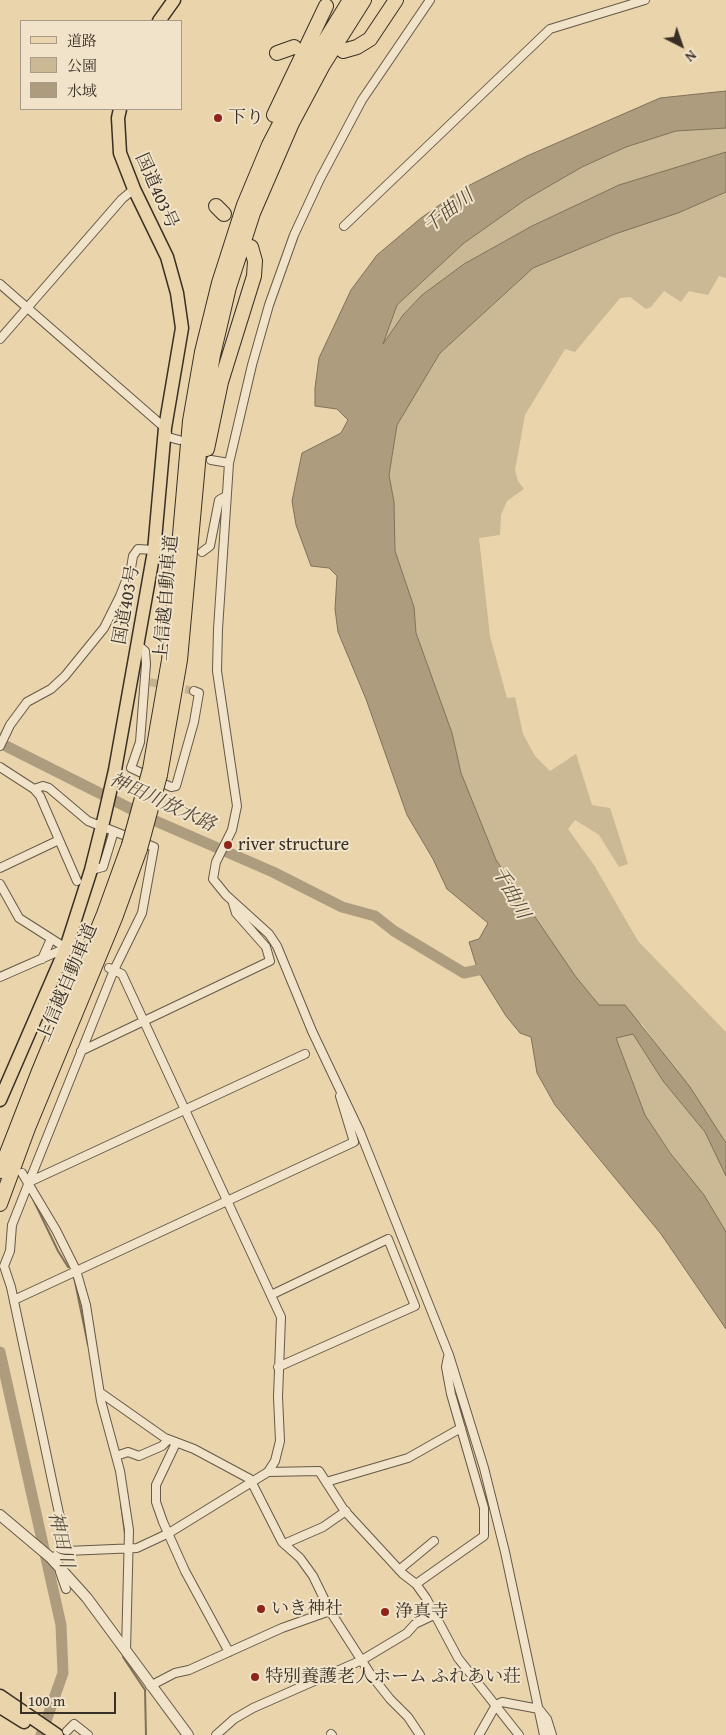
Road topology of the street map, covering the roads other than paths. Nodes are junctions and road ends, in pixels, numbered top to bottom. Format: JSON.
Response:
{"nodes":[{"id":1,"x":174,"y":0,"type":"edge"},
{"id":2,"x":350,"y":0,"type":"edge"},
{"id":3,"x":364,"y":0,"type":"edge"},
{"id":4,"x":396,"y":0,"type":"edge"},
{"id":5,"x":430,"y":0,"type":"edge"},
{"id":6,"x":645,"y":0,"type":"edge"},
{"id":7,"x":326,"y":6,"type":"dead end"},
{"id":8,"x":160,"y":20,"type":"edge"},
{"id":9,"x":294,"y":47,"type":"dead end"},
{"id":10,"x":343,"y":51,"type":"dead end"},
{"id":11,"x":277,"y":53,"type":"dead end"},
{"id":12,"x":120,"y":110,"type":"edge"},
{"id":13,"x":134,"y":189,"type":"junction"},
{"id":14,"x":344,"y":226,"type":"dead end"},
{"id":15,"x":251,"y":247,"type":"dead end"},
{"id":16,"x":228,"y":250,"type":"junction"},
{"id":17,"x":0,"y":284,"type":"edge"},
{"id":18,"x":27,"y":308,"type":"junction"},
{"id":19,"x":0,"y":339,"type":"edge"},
{"id":20,"x":165,"y":428,"type":"junction"},
{"id":21,"x":179,"y":440,"type":"dead end"},
{"id":22,"x":211,"y":460,"type":"dead end"},
{"id":23,"x":229,"y":463,"type":"junction"},
{"id":24,"x":226,"y":496,"type":"junction"},
{"id":25,"x":168,"y":550,"type":"dead end"},
{"id":26,"x":154,"y":551,"type":"junction"},
{"id":27,"x":202,"y":552,"type":"dead end"},
{"id":28,"x":185,"y":620,"type":"junction"},
{"id":29,"x":138,"y":645,"type":"junction"},
{"id":30,"x":194,"y":691,"type":"dead end"},
{"id":31,"x":0,"y":746,"type":"edge"},
{"id":32,"x":0,"y":767,"type":"edge"},
{"id":33,"x":155,"y":772,"type":"junction"},
{"id":34,"x":34,"y":789,"type":"junction"},
{"id":35,"x":107,"y":825,"type":"junction"},
{"id":36,"x":59,"y":840,"type":"junction"},
{"id":37,"x":134,"y":847,"type":"junction"},
{"id":38,"x":0,"y":868,"type":"edge"},
{"id":39,"x":76,"y":881,"type":"dead end"},
{"id":40,"x":0,"y":884,"type":"edge"},
{"id":41,"x":233,"y":902,"type":"junction"},
{"id":42,"x":51,"y":940,"type":"junction"},
{"id":43,"x":71,"y":950,"type":"junction"},
{"id":44,"x":42,"y":959,"type":"junction"},
{"id":45,"x":111,"y":969,"type":"junction"},
{"id":46,"x":0,"y":978,"type":"edge"},
{"id":47,"x":143,"y":1020,"type":"junction"},
{"id":48,"x":81,"y":1051,"type":"junction"},
{"id":49,"x":305,"y":1054,"type":"dead end"},
{"id":50,"x":340,"y":1089,"type":"junction"},
{"id":51,"x":0,"y":1100,"type":"edge"},
{"id":52,"x":185,"y":1111,"type":"junction"},
{"id":53,"x":0,"y":1171,"type":"edge"},
{"id":54,"x":22,"y":1173,"type":"dead end"},
{"id":55,"x":28,"y":1182,"type":"junction"},
{"id":56,"x":226,"y":1201,"type":"junction"},
{"id":57,"x":0,"y":1204,"type":"edge"},
{"id":58,"x":76,"y":1270,"type":"junction"},
{"id":59,"x":271,"y":1295,"type":"junction"},
{"id":60,"x":14,"y":1300,"type":"junction"},
{"id":61,"x":449,"y":1355,"type":"junction"},
{"id":62,"x":278,"y":1367,"type":"junction"},
{"id":63,"x":101,"y":1393,"type":"junction"},
{"id":64,"x":461,"y":1428,"type":"junction"},
{"id":65,"x":172,"y":1441,"type":"junction"},
{"id":66,"x":116,"y":1456,"type":"junction"},
{"id":67,"x":268,"y":1472,"type":"junction"},
{"id":68,"x":252,"y":1481,"type":"junction"},
{"id":69,"x":326,"y":1482,"type":"junction"},
{"id":70,"x":346,"y":1512,"type":"junction"},
{"id":71,"x":0,"y":1515,"type":"edge"},
{"id":72,"x":169,"y":1533,"type":"junction"},
{"id":73,"x":434,"y":1542,"type":"dead end"},
{"id":74,"x":284,"y":1544,"type":"junction"},
{"id":75,"x":130,"y":1547,"type":"junction"},
{"id":76,"x":67,"y":1551,"type":"junction"},
{"id":77,"x":51,"y":1558,"type":"junction"},
{"id":78,"x":400,"y":1570,"type":"junction"},
{"id":79,"x":416,"y":1584,"type":"junction"},
{"id":80,"x":66,"y":1590,"type":"dead end"},
{"id":81,"x":330,"y":1610,"type":"junction"},
{"id":82,"x":434,"y":1614,"type":"junction"},
{"id":83,"x":126,"y":1651,"type":"junction"},
{"id":84,"x":229,"y":1652,"type":"junction"},
{"id":85,"x":362,"y":1660,"type":"junction"},
{"id":86,"x":150,"y":1686,"type":"junction"},
{"id":87,"x":0,"y":1696,"type":"edge"},
{"id":88,"x":496,"y":1705,"type":"junction"},
{"id":89,"x":0,"y":1707,"type":"edge"},
{"id":90,"x":539,"y":1709,"type":"junction"},
{"id":91,"x":38,"y":1728,"type":"edge"},
{"id":92,"x":62,"y":1733,"type":"edge"},
{"id":93,"x":88,"y":1735,"type":"edge"},
{"id":94,"x":188,"y":1735,"type":"edge"},
{"id":95,"x":216,"y":1735,"type":"edge"},
{"id":96,"x":420,"y":1735,"type":"edge"},
{"id":97,"x":479,"y":1735,"type":"edge"},
{"id":98,"x":519,"y":1735,"type":"edge"},
{"id":99,"x":544,"y":1735,"type":"edge"},
{"id":100,"x":552,"y":1735,"type":"edge"}],
"edges":[{"from":1,"to":8,"type":"main road"},
{"from":2,"to":16,"type":"highway","name":"上信越自動車道"},
{"from":3,"to":28,"type":"highway","name":"上信越自動車道"},
{"from":4,"to":10,"type":"highway"},
{"from":5,"to":23,"type":"street"},
{"from":6,"to":14,"type":"street"},
{"from":7,"to":16,"type":"highway"},
{"from":9,"to":11,"type":"highway"},
{"from":12,"to":13,"type":"main road","name":"国道403号"},
{"from":13,"to":18,"type":"street"},
{"from":13,"to":20,"type":"main road","name":"国道403号"},
{"from":15,"to":28,"type":"highway"},
{"from":16,"to":33,"type":"highway","name":"上信越自動車道"},
{"from":17,"to":18,"type":"street"},
{"from":18,"to":19,"type":"street"},
{"from":18,"to":20,"type":"street"},
{"from":20,"to":21,"type":"street"},
{"from":20,"to":26,"type":"main road","name":"国道403号"},
{"from":22,"to":23,"type":"street"},
{"from":23,"to":24,"type":"street"},
{"from":24,"to":27,"type":"street"},
{"from":24,"to":41,"type":"street"},
{"from":25,"to":26,"type":"street"},
{"from":26,"to":29,"type":"main road","name":"国道403号"},
{"from":26,"to":31,"type":"street"},
{"from":28,"to":33,"type":"highway","name":"上信越自動車道"},
{"from":29,"to":30,"type":"street"},
{"from":29,"to":35,"type":"main road","name":"国道403号"},
{"from":32,"to":34,"type":"street"},
{"from":33,"to":37,"type":"highway","name":"上信越自動車道","bridge":true},
{"from":34,"to":35,"type":"street"},
{"from":34,"to":36,"type":"street"},
{"from":35,"to":43,"type":"main road","name":"国道403号"},
{"from":35,"to":45,"type":"street"},
{"from":36,"to":38,"type":"street"},
{"from":36,"to":39,"type":"street"},
{"from":37,"to":53,"type":"highway","name":"上信越自動車道"},
{"from":37,"to":57,"type":"highway","name":"上信越自動車道"},
{"from":40,"to":42,"type":"street"},
{"from":41,"to":47,"type":"street"},
{"from":41,"to":50,"type":"street"},
{"from":42,"to":43,"type":"street"},
{"from":42,"to":44,"type":"street"},
{"from":43,"to":44,"type":"street"},
{"from":43,"to":51,"type":"main road","name":"国道403号"},
{"from":44,"to":46,"type":"street"},
{"from":45,"to":47,"type":"street"},
{"from":45,"to":48,"type":"street"},
{"from":47,"to":48,"type":"street"},
{"from":47,"to":52,"type":"street"},
{"from":48,"to":55,"type":"street"},
{"from":49,"to":52,"type":"street"},
{"from":50,"to":56,"type":"street"},
{"from":50,"to":61,"type":"street"},
{"from":52,"to":55,"type":"street"},
{"from":52,"to":56,"type":"street"},
{"from":54,"to":55,"type":"street"},
{"from":55,"to":58,"type":"street"},
{"from":55,"to":60,"type":"street"},
{"from":56,"to":58,"type":"street"},
{"from":56,"to":59,"type":"street"},
{"from":58,"to":60,"type":"street"},
{"from":58,"to":63,"type":"street"},
{"from":59,"to":62,"type":"street"},
{"from":59,"to":62,"type":"street"},
{"from":60,"to":76,"type":"street"},
{"from":61,"to":64,"type":"street"},
{"from":61,"to":90,"type":"street"},
{"from":62,"to":67,"type":"street"},
{"from":63,"to":65,"type":"street"},
{"from":63,"to":66,"type":"street"},
{"from":64,"to":69,"type":"street"},
{"from":64,"to":79,"type":"street"},
{"from":65,"to":66,"type":"street"},
{"from":65,"to":68,"type":"street"},
{"from":65,"to":72,"type":"street"},
{"from":66,"to":75,"type":"street"},
{"from":67,"to":68,"type":"street"},
{"from":67,"to":69,"type":"street"},
{"from":68,"to":72,"type":"street"},
{"from":68,"to":74,"type":"street"},
{"from":69,"to":70,"type":"street"},
{"from":70,"to":74,"type":"street"},
{"from":70,"to":78,"type":"street"},
{"from":71,"to":77,"type":"street"},
{"from":72,"to":75,"type":"street"},
{"from":72,"to":84,"type":"street"},
{"from":73,"to":78,"type":"street"},
{"from":74,"to":81,"type":"street"},
{"from":75,"to":76,"type":"street"},
{"from":75,"to":83,"type":"street"},
{"from":76,"to":77,"type":"street"},
{"from":77,"to":80,"type":"street"},
{"from":77,"to":83,"type":"street"},
{"from":78,"to":79,"type":"street"},
{"from":79,"to":82,"type":"street"},
{"from":81,"to":84,"type":"street"},
{"from":81,"to":85,"type":"street"},
{"from":82,"to":85,"type":"street"},
{"from":82,"to":88,"type":"street"},
{"from":83,"to":86,"type":"street"},
{"from":84,"to":86,"type":"street"},
{"from":85,"to":95,"type":"street"},
{"from":85,"to":96,"type":"street"},
{"from":86,"to":94,"type":"street"},
{"from":87,"to":91,"type":"main road"},
{"from":88,"to":90,"type":"street"},
{"from":88,"to":97,"type":"street"},
{"from":88,"to":98,"type":"street"},
{"from":89,"to":91,"type":"main road"},
{"from":90,"to":99,"type":"street"},
{"from":90,"to":100,"type":"street"},
{"from":91,"to":92,"type":"main road"},
{"from":92,"to":93,"type":"street"}]}
